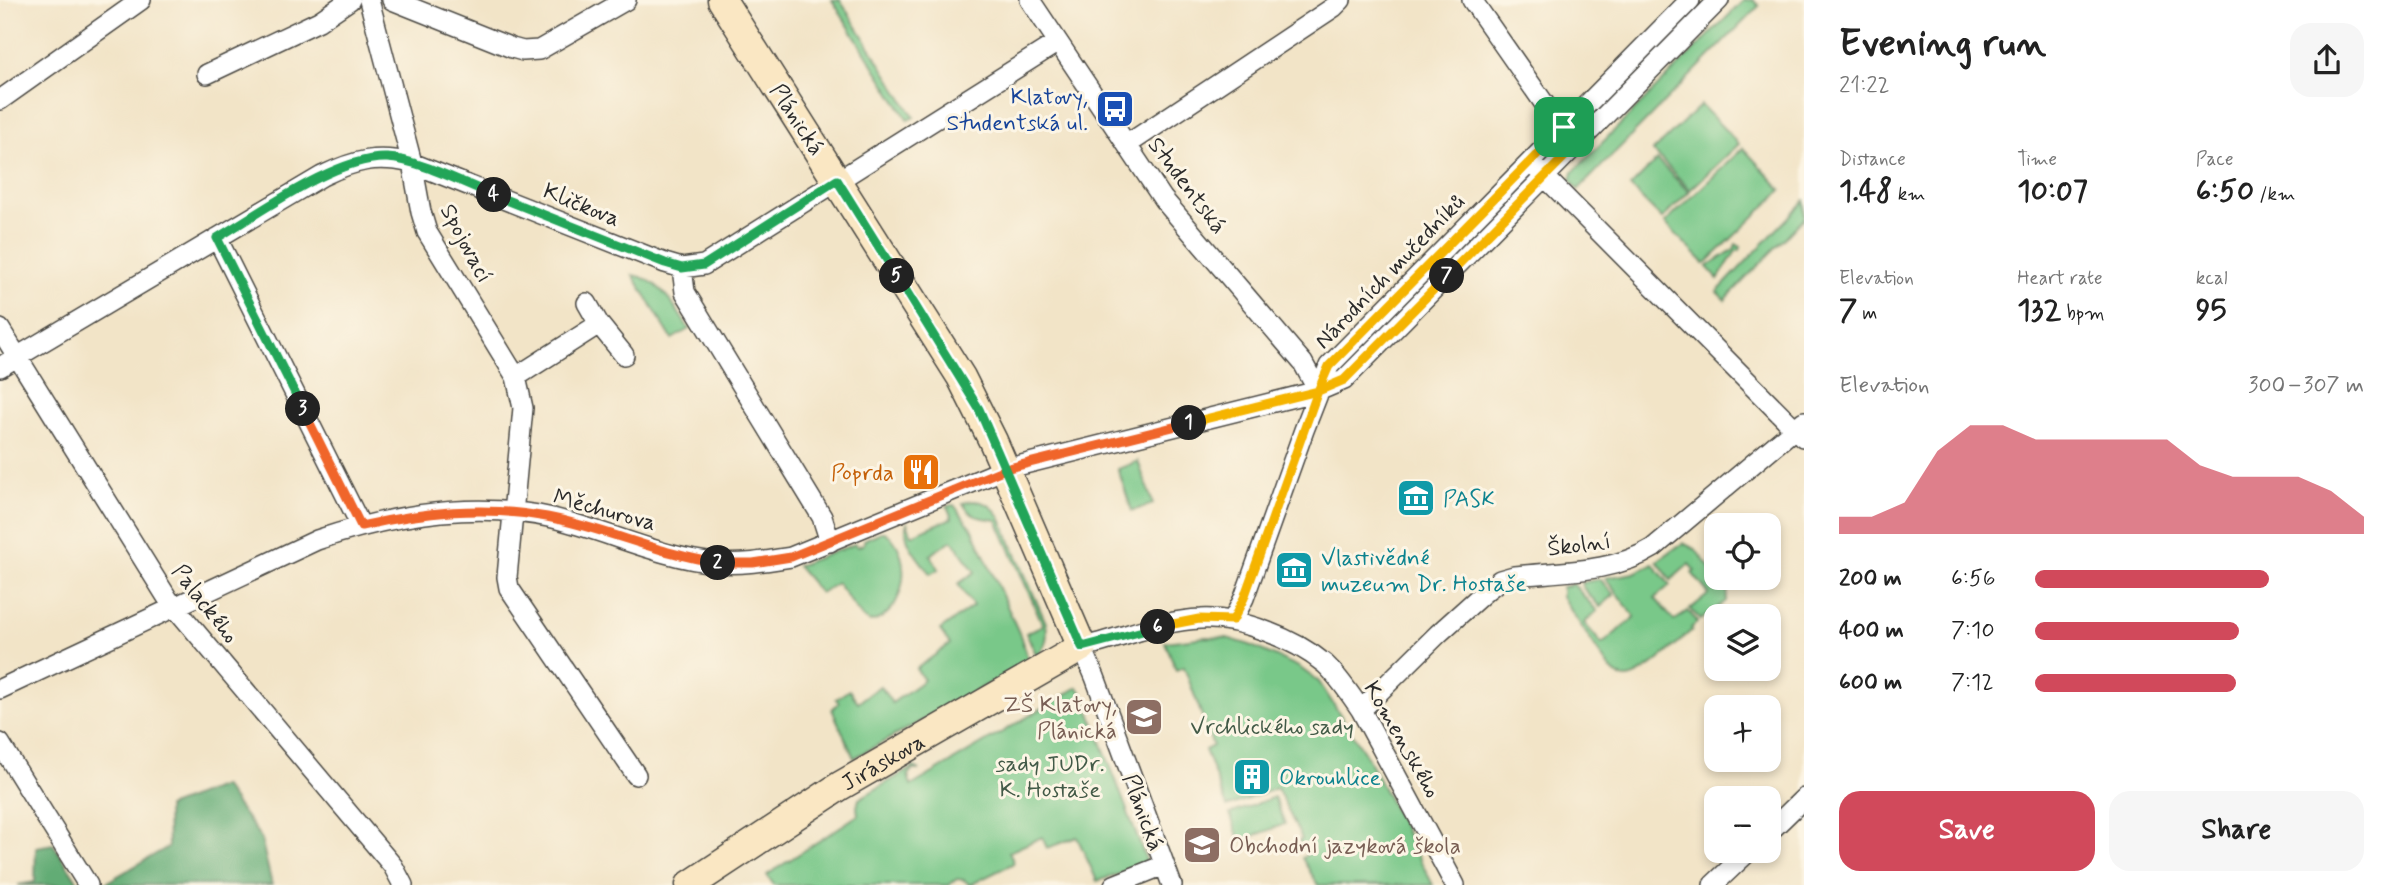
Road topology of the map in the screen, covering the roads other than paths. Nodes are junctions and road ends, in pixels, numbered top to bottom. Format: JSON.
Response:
{"nodes":[{"id":1,"x":141,"y":0,"type":"edge"},
{"id":2,"x":350,"y":0,"type":"edge"},
{"id":3,"x":369,"y":0,"type":"edge"},
{"id":4,"x":392,"y":0,"type":"edge"},
{"id":5,"x":626,"y":0,"type":"edge"},
{"id":6,"x":722,"y":0,"type":"edge"},
{"id":7,"x":1030,"y":0,"type":"edge"},
{"id":8,"x":1341,"y":0,"type":"edge"},
{"id":9,"x":1472,"y":0,"type":"edge"},
{"id":10,"x":1690,"y":0,"type":"edge"},
{"id":11,"x":1720,"y":0,"type":"edge"},
{"id":12,"x":1058,"y":41,"type":"junction"},
{"id":13,"x":207,"y":74,"type":"dead end"},
{"id":14,"x":0,"y":100,"type":"edge"},
{"id":15,"x":1564,"y":127,"type":"junction"},
{"id":16,"x":1579,"y":142,"type":"junction"},
{"id":17,"x":1128,"y":144,"type":"junction"},
{"id":18,"x":412,"y":163,"type":"junction"},
{"id":19,"x":1530,"y":163,"type":"junction"},
{"id":20,"x":1545,"y":177,"type":"junction"},
{"id":21,"x":837,"y":180,"type":"junction"},
{"id":22,"x":217,"y":238,"type":"junction"},
{"id":23,"x":682,"y":268,"type":"junction"},
{"id":24,"x":587,"y":303,"type":"dead end"},
{"id":25,"x":599,"y":324,"type":"junction"},
{"id":26,"x":0,"y":329,"type":"edge"},
{"id":27,"x":624,"y":355,"type":"dead end"},
{"id":28,"x":9,"y":362,"type":"edge"},
{"id":29,"x":516,"y":377,"type":"junction"},
{"id":30,"x":1318,"y":391,"type":"junction"},
{"id":31,"x":1801,"y":429,"type":"edge"},
{"id":32,"x":1005,"y":469,"type":"junction"},
{"id":33,"x":514,"y":512,"type":"junction"},
{"id":34,"x":361,"y":526,"type":"junction"},
{"id":35,"x":830,"y":542,"type":"junction"},
{"id":36,"x":175,"y":607,"type":"junction"},
{"id":37,"x":1233,"y":620,"type":"junction"},
{"id":38,"x":1082,"y":647,"type":"junction"},
{"id":39,"x":0,"y":689,"type":"edge"},
{"id":40,"x":1361,"y":710,"type":"junction"},
{"id":41,"x":0,"y":743,"type":"edge"},
{"id":42,"x":636,"y":775,"type":"dead end"},
{"id":43,"x":1804,"y":797,"type":"edge"},
{"id":44,"x":1781,"y":820,"type":"edge"},
{"id":45,"x":1736,"y":863,"type":"edge"},
{"id":46,"x":1164,"y":865,"type":"junction"},
{"id":47,"x":88,"y":885,"type":"edge"},
{"id":48,"x":403,"y":885,"type":"edge"},
{"id":49,"x":690,"y":885,"type":"edge"},
{"id":50,"x":1114,"y":885,"type":"edge"},
{"id":51,"x":1172,"y":885,"type":"edge"},
{"id":52,"x":1455,"y":885,"type":"edge"},
{"id":53,"x":1713,"y":885,"type":"edge"}],
"edges":[{"from":1,"to":14,"type":"street"},
{"from":2,"to":13,"type":"street"},
{"from":3,"to":18,"type":"street","name":"Spojovací"},
{"from":4,"to":5,"type":"street"},
{"from":6,"to":21,"type":"main road","name":"Plánická"},
{"from":7,"to":12,"type":"street","name":"Studentská"},
{"from":8,"to":17,"type":"street"},
{"from":9,"to":15,"type":"street"},
{"from":10,"to":15,"type":"street","name":"Národních mučedníků"},
{"from":11,"to":16,"type":"street","name":"Národních mučedníků"},
{"from":12,"to":17,"type":"street","name":"Studentská"},
{"from":12,"to":21,"type":"street"},
{"from":15,"to":16,"type":"street"},
{"from":15,"to":19,"type":"street","name":"Národních mučedníků"},
{"from":16,"to":20,"type":"street","name":"Národních mučedníků"},
{"from":17,"to":30,"type":"street","name":"Studentská"},
{"from":18,"to":22,"type":"street","name":"Kličkova"},
{"from":18,"to":23,"type":"street","name":"Kličkova"},
{"from":18,"to":29,"type":"street","name":"Spojovací"},
{"from":19,"to":20,"type":"street"},
{"from":19,"to":30,"type":"street","name":"Národních mučedníků"},
{"from":20,"to":30,"type":"street","name":"Národních mučedníků"},
{"from":20,"to":31,"type":"street"},
{"from":21,"to":23,"type":"street"},
{"from":21,"to":32,"type":"main road","name":"Plánická"},
{"from":22,"to":28,"type":"street","name":"Kličkova"},
{"from":22,"to":34,"type":"street"},
{"from":23,"to":35,"type":"street"},
{"from":24,"to":25,"type":"street"},
{"from":25,"to":27,"type":"street"},
{"from":25,"to":29,"type":"street"},
{"from":26,"to":28,"type":"street","name":"Palackého"},
{"from":28,"to":36,"type":"street","name":"Palackého"},
{"from":29,"to":33,"type":"street","name":"Spojovací"},
{"from":30,"to":32,"type":"street","name":"Měchurova"},
{"from":30,"to":37,"type":"street"},
{"from":31,"to":40,"type":"street","name":"Školní"},
{"from":32,"to":35,"type":"street","name":"Měchurova"},
{"from":32,"to":38,"type":"main road","name":"Plánická"},
{"from":33,"to":34,"type":"street","name":"Měchurova"},
{"from":33,"to":35,"type":"street","name":"Měchurova"},
{"from":33,"to":42,"type":"street","name":"Spojovací"},
{"from":34,"to":36,"type":"street","name":"Měchurova"},
{"from":36,"to":39,"type":"street","name":"Měchurova"},
{"from":36,"to":48,"type":"street","name":"Palackého"},
{"from":37,"to":38,"type":"street","name":"Komenského"},
{"from":37,"to":40,"type":"street","name":"Komenského"},
{"from":38,"to":46,"type":"street","name":"Plánická"},
{"from":38,"to":49,"type":"main road","name":"Jiráskova"},
{"from":40,"to":52,"type":"street","name":"Komenského"},
{"from":41,"to":47,"type":"street"},
{"from":43,"to":44,"type":"street"},
{"from":45,"to":53,"type":"street"},
{"from":46,"to":50,"type":"street"},
{"from":46,"to":51,"type":"street","name":"Plánická"}]}
